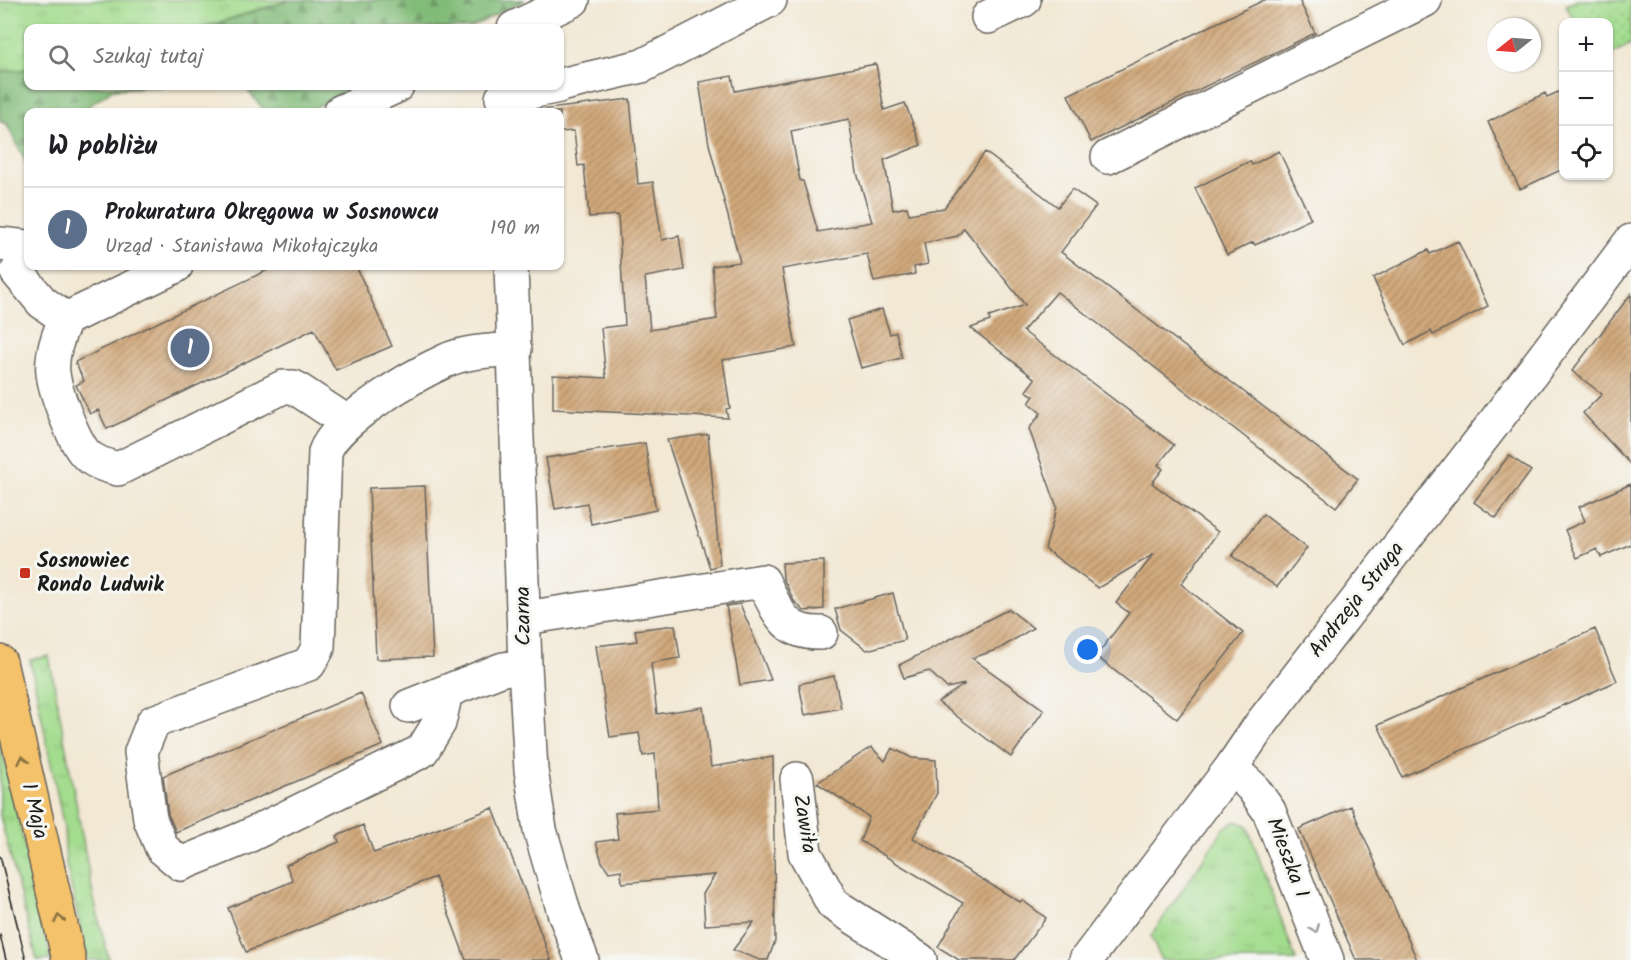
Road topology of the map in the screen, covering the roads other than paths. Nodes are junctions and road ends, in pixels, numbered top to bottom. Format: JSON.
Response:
{"nodes":[{"id":1,"x":573,"y":0,"type":"edge"},
{"id":2,"x":770,"y":0,"type":"edge"},
{"id":3,"x":1024,"y":0,"type":"edge"},
{"id":4,"x":1425,"y":0,"type":"edge"},
{"id":5,"x":988,"y":17,"type":"dead end"},
{"id":6,"x":522,"y":24,"type":"edge"},
{"id":7,"x":564,"y":84,"type":"edge"},
{"id":8,"x":388,"y":90,"type":"edge"},
{"id":9,"x":538,"y":90,"type":"edge"},
{"id":10,"x":501,"y":99,"type":"edge"},
{"id":11,"x":349,"y":108,"type":"edge"},
{"id":12,"x":1108,"y":157,"type":"dead end"},
{"id":13,"x":1631,"y":241,"type":"edge"},
{"id":14,"x":0,"y":244,"type":"edge"},
{"id":15,"x":19,"y":267,"type":"edge"},
{"id":16,"x":168,"y":270,"type":"edge"},
{"id":17,"x":511,"y":270,"type":"edge"},
{"id":18,"x":66,"y":319,"type":"junction"},
{"id":19,"x":514,"y":350,"type":"junction"},
{"id":20,"x":347,"y":422,"type":"junction"},
{"id":21,"x":525,"y":618,"type":"junction"},
{"id":22,"x":821,"y":633,"type":"dead end"},
{"id":23,"x":0,"y":662,"type":"edge"},
{"id":24,"x":525,"y":666,"type":"junction"},
{"id":25,"x":446,"y":692,"type":"junction"},
{"id":26,"x":409,"y":706,"type":"dead end"},
{"id":27,"x":1231,"y":768,"type":"junction"},
{"id":28,"x":797,"y":779,"type":"dead end"},
{"id":29,"x":69,"y":960,"type":"edge"},
{"id":30,"x":582,"y":960,"type":"edge"},
{"id":31,"x":920,"y":960,"type":"edge"},
{"id":32,"x":1086,"y":960,"type":"edge"},
{"id":33,"x":1327,"y":960,"type":"edge"}],
"edges":[{"from":1,"to":6,"type":"street"},
{"from":2,"to":7,"type":"street"},
{"from":3,"to":5,"type":"street"},
{"from":4,"to":12,"type":"street"},
{"from":8,"to":11,"type":"street"},
{"from":9,"to":10,"type":"street"},
{"from":13,"to":27,"type":"street","name":"Andrzeja Struga"},
{"from":14,"to":15,"type":"street"},
{"from":15,"to":18,"type":"street"},
{"from":16,"to":18,"type":"street"},
{"from":17,"to":19,"type":"street","name":"Czarna"},
{"from":18,"to":20,"type":"street"},
{"from":19,"to":20,"type":"street"},
{"from":19,"to":21,"type":"street","name":"Czarna"},
{"from":20,"to":25,"type":"street"},
{"from":21,"to":22,"type":"street"},
{"from":21,"to":24,"type":"street","name":"Czarna"},
{"from":29,"to":23,"type":"main road","name":"1 Maja","one_way":true},
{"from":24,"to":25,"type":"street"},
{"from":24,"to":30,"type":"street","name":"Czarna"},
{"from":25,"to":26,"type":"street"},
{"from":27,"to":32,"type":"street","name":"Andrzeja Struga"},
{"from":27,"to":33,"type":"street","name":"Mieszka I","one_way":true},
{"from":28,"to":31,"type":"street","name":"Zawiła"}]}
